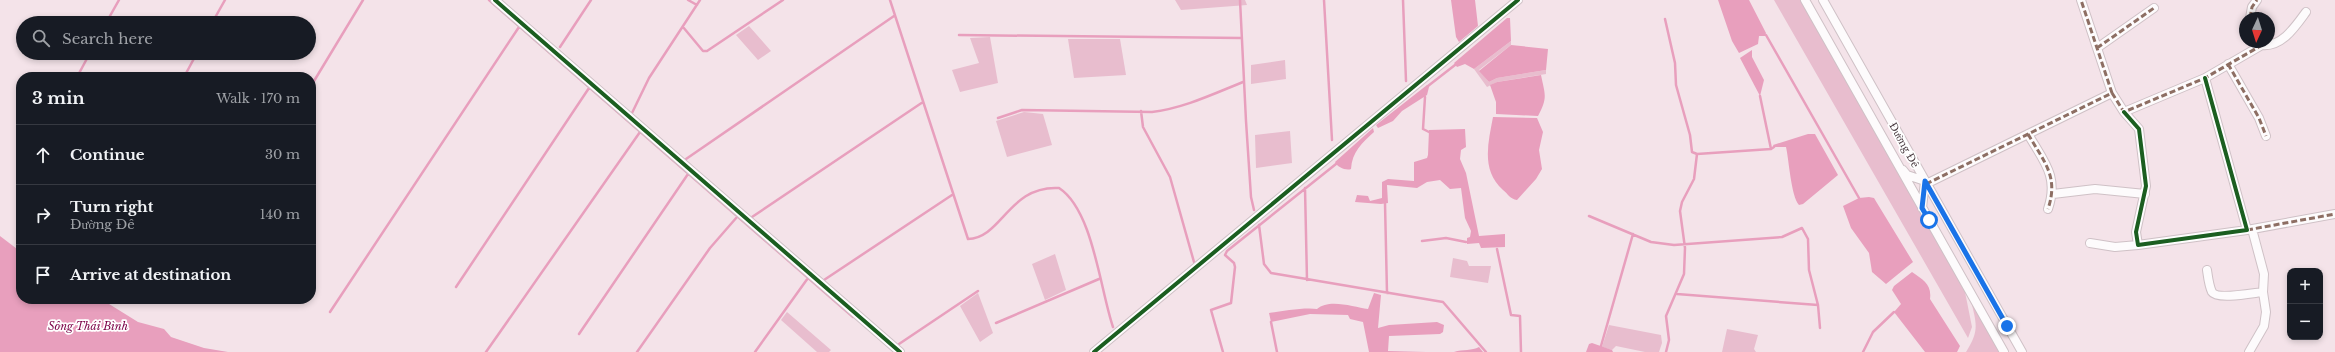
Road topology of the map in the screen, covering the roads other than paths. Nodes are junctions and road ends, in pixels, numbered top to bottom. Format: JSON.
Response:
{"nodes":[{"id":1,"x":495,"y":0,"type":"edge"},
{"id":2,"x":1518,"y":0,"type":"edge"},
{"id":3,"x":1805,"y":0,"type":"edge"},
{"id":4,"x":1823,"y":0,"type":"edge"},
{"id":5,"x":2081,"y":0,"type":"edge"},
{"id":6,"x":2257,"y":0,"type":"edge"},
{"id":7,"x":2154,"y":8,"type":"dead end"},
{"id":8,"x":2251,"y":12,"type":"edge"},
{"id":9,"x":2306,"y":12,"type":"dead end"},
{"id":10,"x":2275,"y":43,"type":"edge"},
{"id":11,"x":2097,"y":48,"type":"junction"},
{"id":12,"x":2254,"y":48,"type":"edge"},
{"id":13,"x":2228,"y":64,"type":"junction"},
{"id":14,"x":2205,"y":78,"type":"junction"},
{"id":15,"x":2112,"y":93,"type":"junction"},
{"id":16,"x":2124,"y":112,"type":"junction"},
{"id":17,"x":2028,"y":134,"type":"junction"},
{"id":18,"x":2266,"y":136,"type":"dead end"},
{"id":19,"x":1893,"y":156,"type":"junction"},
{"id":20,"x":1925,"y":182,"type":"junction"},
{"id":21,"x":2053,"y":194,"type":"junction"},
{"id":22,"x":2145,"y":194,"type":"junction"},
{"id":23,"x":1922,"y":208,"type":"junction"},
{"id":24,"x":2048,"y":209,"type":"dead end"},
{"id":25,"x":2335,"y":214,"type":"edge"},
{"id":26,"x":2250,"y":229,"type":"junction"},
{"id":27,"x":2090,"y":243,"type":"dead end"},
{"id":28,"x":2138,"y":245,"type":"junction"},
{"id":29,"x":2207,"y":270,"type":"dead end"},
{"id":30,"x":2263,"y":292,"type":"junction"},
{"id":31,"x":900,"y":352,"type":"edge"},
{"id":32,"x":1094,"y":352,"type":"edge"},
{"id":33,"x":2004,"y":352,"type":"edge"},
{"id":34,"x":2022,"y":352,"type":"edge"},
{"id":35,"x":2249,"y":352,"type":"edge"}],
"edges":[{"from":1,"to":31,"type":"street"},
{"from":2,"to":32,"type":"street"},
{"from":3,"to":19,"type":"street","name":"Đường Đê"},
{"from":4,"to":20,"type":"street","name":"Đường Đê"},
{"from":5,"to":11,"type":"street"},
{"from":6,"to":8,"type":"street"},
{"from":7,"to":11,"type":"street"},
{"from":9,"to":10,"type":"street"},
{"from":11,"to":15,"type":"street"},
{"from":12,"to":13,"type":"street"},
{"from":13,"to":14,"type":"street"},
{"from":13,"to":18,"type":"street"},
{"from":14,"to":16,"type":"street"},
{"from":14,"to":26,"type":"street"},
{"from":15,"to":16,"type":"street"},
{"from":15,"to":17,"type":"street"},
{"from":16,"to":22,"type":"street"},
{"from":17,"to":20,"type":"street"},
{"from":17,"to":21,"type":"street"},
{"from":19,"to":20,"type":"street"},
{"from":19,"to":23,"type":"street","name":"Đường Đê"},
{"from":20,"to":23,"type":"street"},
{"from":20,"to":34,"type":"street","name":"Đường Đê"},
{"from":21,"to":22,"type":"street"},
{"from":21,"to":24,"type":"street"},
{"from":22,"to":28,"type":"street"},
{"from":23,"to":33,"type":"street","name":"Đường Đê"},
{"from":25,"to":26,"type":"street"},
{"from":26,"to":28,"type":"street"},
{"from":26,"to":30,"type":"street"},
{"from":27,"to":28,"type":"street"},
{"from":29,"to":30,"type":"street"},
{"from":30,"to":35,"type":"street"}]}
